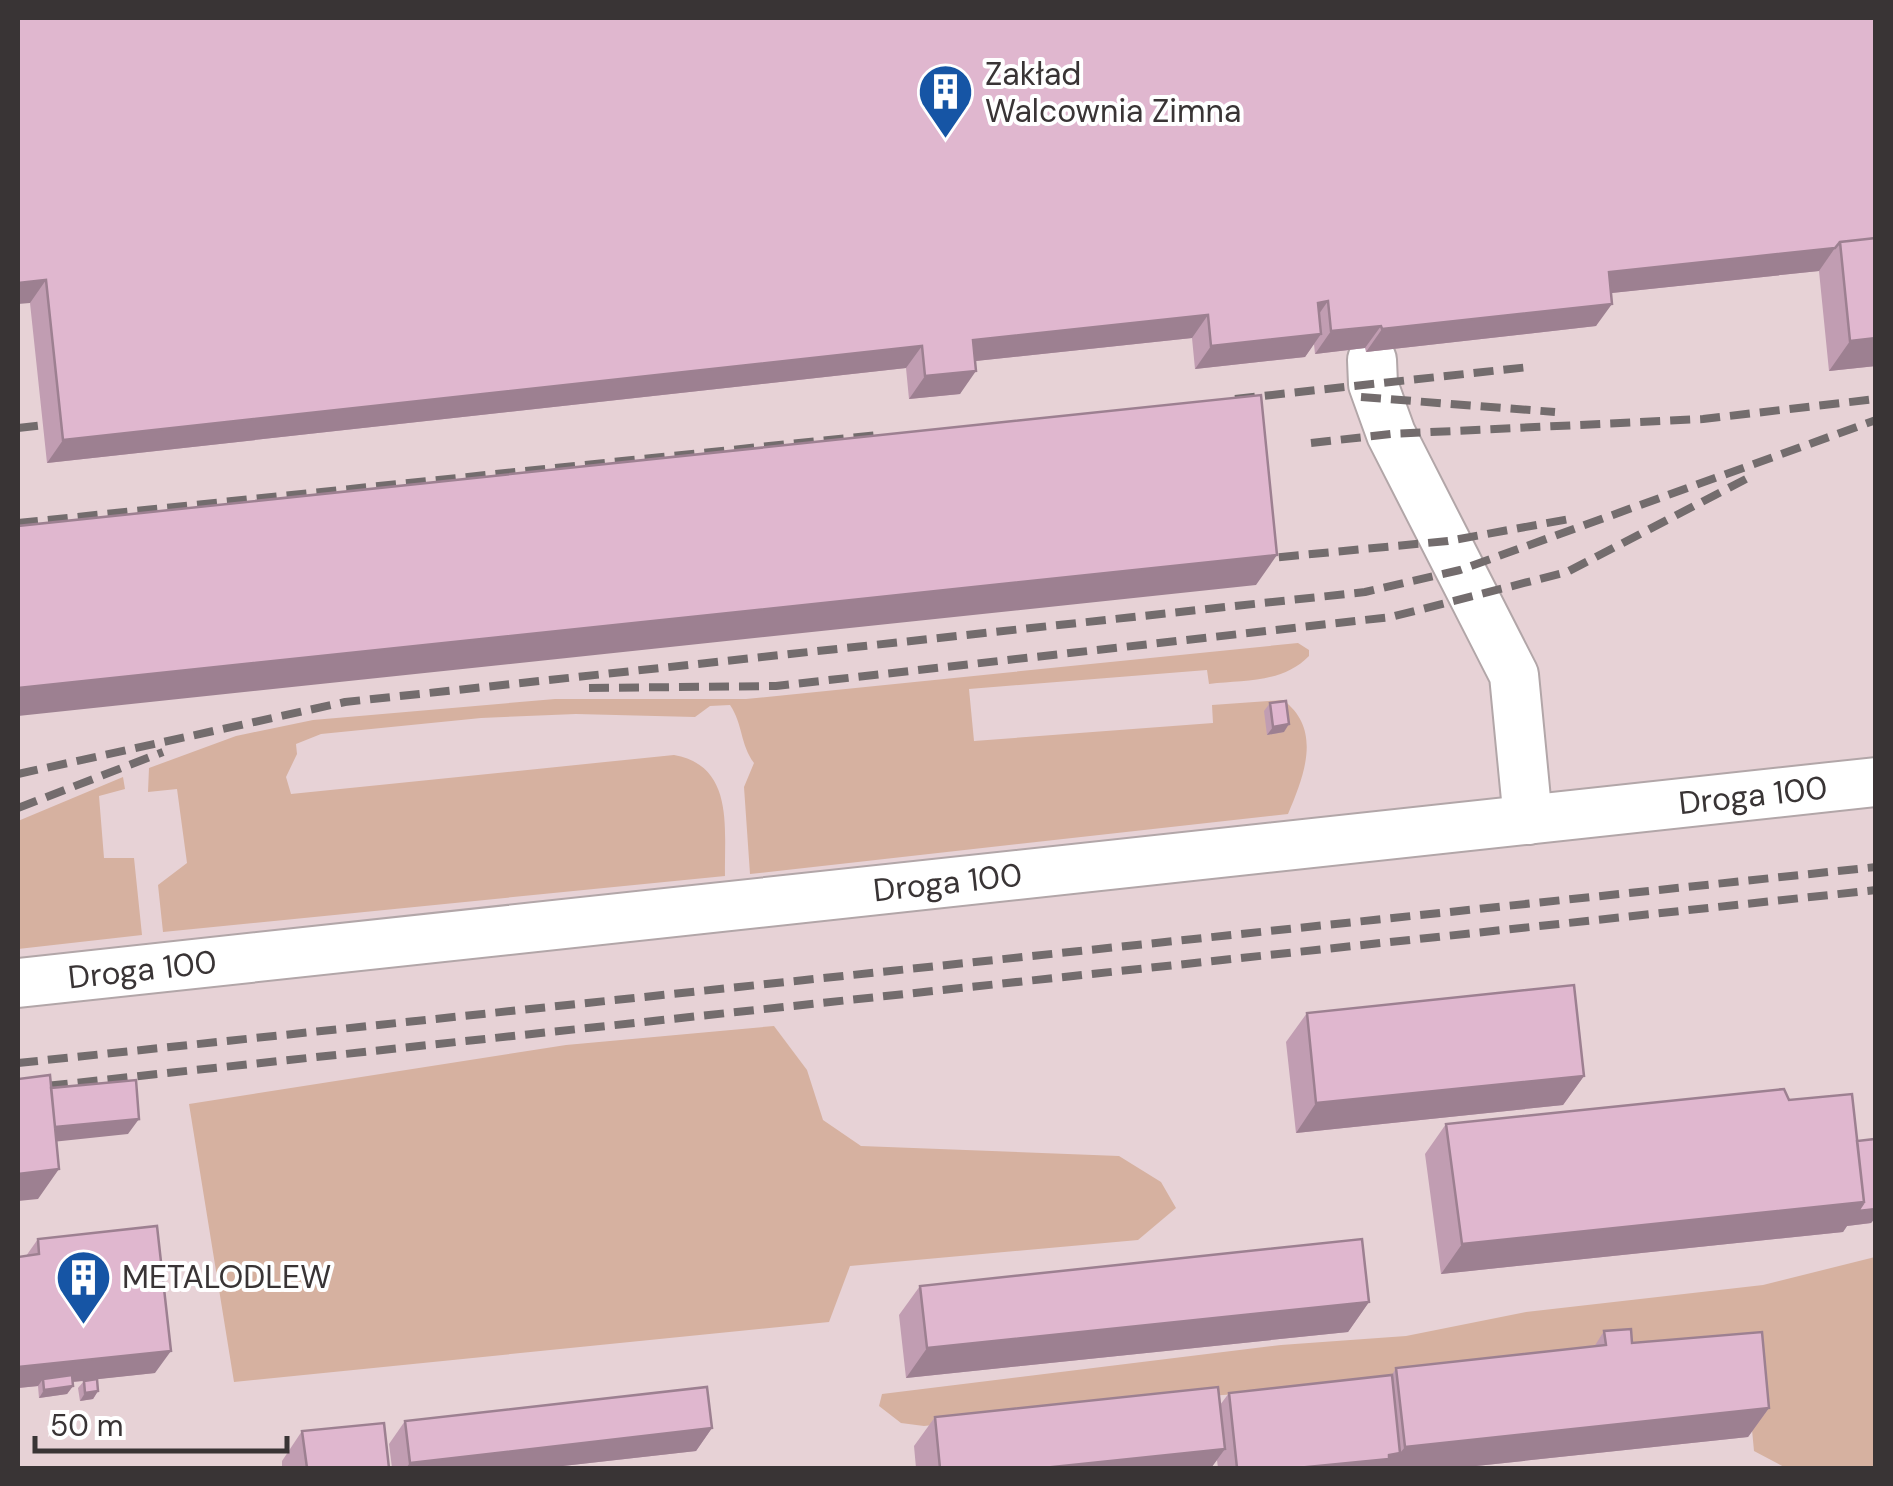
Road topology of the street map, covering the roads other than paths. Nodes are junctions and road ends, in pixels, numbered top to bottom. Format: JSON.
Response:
{"nodes":[{"id":1,"x":1372,"y":360,"type":"dead end"},
{"id":2,"x":1876,"y":782,"type":"edge"},
{"id":3,"x":1528,"y":820,"type":"junction"},
{"id":4,"x":18,"y":983,"type":"edge"}],
"edges":[{"from":1,"to":3,"type":"lane"},
{"from":2,"to":3,"type":"lane","name":"Droga 100"},
{"from":3,"to":4,"type":"lane","name":"Droga 100"}]}
